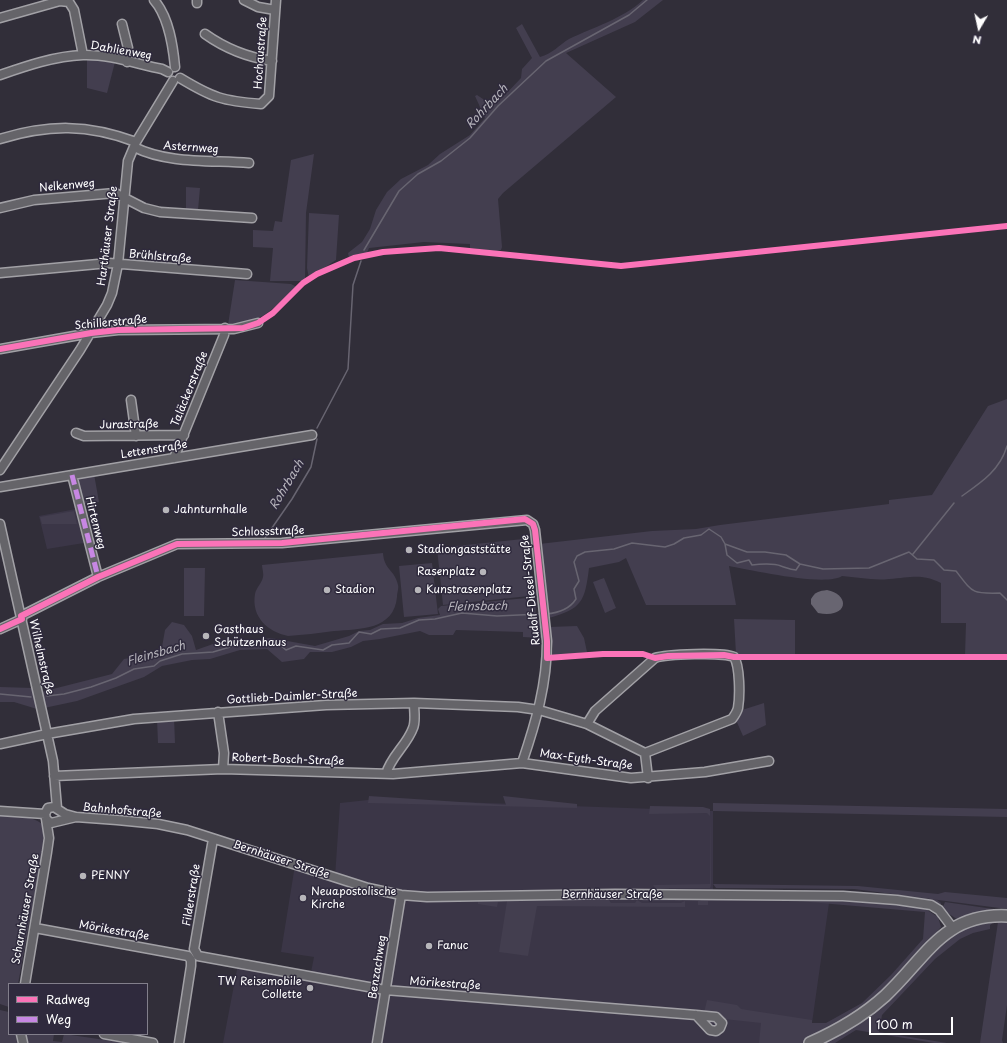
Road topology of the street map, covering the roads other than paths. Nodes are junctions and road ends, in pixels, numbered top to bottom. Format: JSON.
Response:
{"nodes":[{"id":1,"x":154,"y":0,"type":"edge"},
{"id":2,"x":244,"y":0,"type":"edge"},
{"id":3,"x":276,"y":0,"type":"edge"},
{"id":4,"x":275,"y":10,"type":"junction"},
{"id":5,"x":0,"y":18,"type":"edge"},
{"id":6,"x":122,"y":24,"type":"dead end"},
{"id":7,"x":205,"y":34,"type":"dead end"},
{"id":8,"x":83,"y":55,"type":"junction"},
{"id":9,"x":272,"y":61,"type":"junction"},
{"id":10,"x":128,"y":62,"type":"junction"},
{"id":11,"x":171,"y":70,"type":"junction"},
{"id":12,"x":0,"y":75,"type":"edge"},
{"id":13,"x":176,"y":79,"type":"junction"},
{"id":14,"x":0,"y":139,"type":"edge"},
{"id":15,"x":135,"y":145,"type":"junction"},
{"id":16,"x":249,"y":163,"type":"dead end"},
{"id":17,"x":124,"y":198,"type":"junction"},
{"id":18,"x":0,"y":208,"type":"edge"},
{"id":19,"x":252,"y":218,"type":"dead end"},
{"id":20,"x":118,"y":264,"type":"junction"},
{"id":21,"x":0,"y":273,"type":"edge"},
{"id":22,"x":247,"y":274,"type":"dead end"},
{"id":23,"x":258,"y":323,"type":"dead end"},
{"id":24,"x":225,"y":328,"type":"junction"},
{"id":25,"x":91,"y":333,"type":"junction"},
{"id":26,"x":0,"y":349,"type":"edge"},
{"id":27,"x":130,"y":400,"type":"dead end"},
{"id":28,"x":76,"y":433,"type":"dead end"},
{"id":29,"x":184,"y":435,"type":"junction"},
{"id":30,"x":312,"y":435,"type":"dead end"},
{"id":31,"x":136,"y":436,"type":"junction"},
{"id":32,"x":174,"y":458,"type":"junction"},
{"id":33,"x":0,"y":470,"type":"edge"},
{"id":34,"x":72,"y":478,"type":"junction"},
{"id":35,"x":0,"y":487,"type":"edge"},
{"id":36,"x":530,"y":521,"type":"joint"},
{"id":37,"x":0,"y":524,"type":"edge"},
{"id":38,"x":98,"y":577,"type":"junction"},
{"id":39,"x":21,"y":618,"type":"junction"},
{"id":40,"x":0,"y":629,"type":"edge"},
{"id":41,"x":414,"y":703,"type":"junction"},
{"id":42,"x":539,"y":710,"type":"junction"},
{"id":43,"x":218,"y":712,"type":"junction"},
{"id":44,"x":587,"y":724,"type":"junction"},
{"id":45,"x":47,"y":734,"type":"junction"},
{"id":46,"x":0,"y":744,"type":"edge"},
{"id":47,"x":645,"y":753,"type":"junction"},
{"id":48,"x":769,"y":761,"type":"dead end"},
{"id":49,"x":522,"y":763,"type":"junction"},
{"id":50,"x":223,"y":769,"type":"junction"},
{"id":51,"x":386,"y":774,"type":"junction"},
{"id":52,"x":54,"y":776,"type":"junction"},
{"id":53,"x":648,"y":778,"type":"junction"},
{"id":54,"x":0,"y":811,"type":"edge"},
{"id":55,"x":51,"y":812,"type":"junction"},
{"id":56,"x":76,"y":817,"type":"junction"},
{"id":57,"x":58,"y":821,"type":"junction"},
{"id":58,"x":49,"y":838,"type":"junction"},
{"id":59,"x":213,"y":839,"type":"junction"},
{"id":60,"x":401,"y":895,"type":"junction"},
{"id":61,"x":1007,"y":916,"type":"edge"},
{"id":62,"x":34,"y":928,"type":"junction"},
{"id":63,"x":952,"y":928,"type":"junction"},
{"id":64,"x":193,"y":956,"type":"junction"},
{"id":65,"x":25,"y":983,"type":"edge"},
{"id":66,"x":385,"y":990,"type":"junction"},
{"id":67,"x":696,"y":1015,"type":"dead end"},
{"id":68,"x":109,"y":1035,"type":"edge"},
{"id":69,"x":153,"y":1043,"type":"edge"},
{"id":70,"x":179,"y":1043,"type":"edge"},
{"id":71,"x":377,"y":1043,"type":"edge"},
{"id":72,"x":810,"y":1043,"type":"edge"}],
"edges":[{"from":1,"to":11,"type":"street"},
{"from":2,"to":4,"type":"street"},
{"from":3,"to":4,"type":"street","name":"Hochaustraße"},
{"from":4,"to":9,"type":"street","name":"Hochaustraße"},
{"from":5,"to":8,"type":"street"},
{"from":6,"to":10,"type":"street"},
{"from":7,"to":9,"type":"street"},
{"from":8,"to":10,"type":"street","name":"Dahlienweg"},
{"from":8,"to":12,"type":"street","name":"Dahlienweg"},
{"from":9,"to":13,"type":"street","name":"Hochaustraße"},
{"from":10,"to":11,"type":"street","name":"Dahlienweg"},
{"from":11,"to":13,"type":"street"},
{"from":11,"to":13,"type":"street"},
{"from":13,"to":15,"type":"street","name":"Harthäuser Straße"},
{"from":14,"to":15,"type":"street","name":"Asternweg"},
{"from":15,"to":16,"type":"street","name":"Asternweg"},
{"from":15,"to":17,"type":"street","name":"Harthäuser Straße"},
{"from":17,"to":18,"type":"street","name":"Nelkenweg"},
{"from":17,"to":19,"type":"street","name":"Nelkenweg"},
{"from":17,"to":20,"type":"street","name":"Harthäuser Straße"},
{"from":20,"to":21,"type":"street","name":"Brühlstraße"},
{"from":20,"to":22,"type":"street","name":"Brühlstraße"},
{"from":20,"to":25,"type":"street","name":"Harthäuser Straße"},
{"from":23,"to":24,"type":"street","name":"Schillerstraße"},
{"from":24,"to":25,"type":"street","name":"Schillerstraße"},
{"from":24,"to":29,"type":"street","name":"Taläckerstraße"},
{"from":25,"to":26,"type":"street","name":"Schillerstraße"},
{"from":25,"to":33,"type":"street","name":"Harthäuser Straße"},
{"from":27,"to":31,"type":"street"},
{"from":28,"to":31,"type":"street","name":"Jurastraße"},
{"from":29,"to":31,"type":"street","name":"Jurastraße"},
{"from":29,"to":32,"type":"street","name":"Taläckerstraße"},
{"from":30,"to":32,"type":"street","name":"Lettenstraße"},
{"from":32,"to":34,"type":"street","name":"Lettenstraße"},
{"from":34,"to":35,"type":"street","name":"Lettenstraße"},
{"from":34,"to":38,"type":"street","name":"Hirtenweg"},
{"from":36,"to":38,"type":"street","name":"Schlossstraße"},
{"from":36,"to":42,"type":"street","name":"Rudolf-Diesel-Straße"},
{"from":37,"to":39,"type":"street","name":"Wilhelmstraße"},
{"from":38,"to":39,"type":"street","name":"Schlossstraße"},
{"from":39,"to":40,"type":"street","name":"Schlossstraße"},
{"from":39,"to":45,"type":"street","name":"Wilhelmstraße"},
{"from":41,"to":42,"type":"street","name":"Gottlieb-Daimler-Straße"},
{"from":41,"to":43,"type":"street","name":"Gottlieb-Daimler-Straße"},
{"from":41,"to":51,"type":"street"},
{"from":42,"to":44,"type":"street","name":"Gottlieb-Daimler-Straße"},
{"from":42,"to":49,"type":"street","name":"Rudolf-Diesel-Straße"},
{"from":43,"to":45,"type":"street","name":"Gottlieb-Daimler-Straße"},
{"from":43,"to":50,"type":"street"},
{"from":44,"to":47,"type":"street","name":"Gottlieb-Daimler-Straße"},
{"from":44,"to":47,"type":"street"},
{"from":45,"to":46,"type":"street","name":"Gottlieb-Daimler-Straße"},
{"from":45,"to":52,"type":"street","name":"Wilhelmstraße"},
{"from":47,"to":53,"type":"street","name":"Max-Eyth-Straße"},
{"from":48,"to":53,"type":"street","name":"Max-Eyth-Straße"},
{"from":49,"to":51,"type":"street","name":"Robert-Bosch-Straße"},
{"from":49,"to":53,"type":"street","name":"Max-Eyth-Straße"},
{"from":50,"to":51,"type":"street","name":"Robert-Bosch-Straße"},
{"from":50,"to":52,"type":"street","name":"Robert-Bosch-Straße"},
{"from":52,"to":55,"type":"street","name":"Wilhelmstraße"},
{"from":54,"to":55,"type":"street","name":"Bahnhofstraße"},
{"from":55,"to":56,"type":"street","name":"Bahnhofstraße"},
{"from":55,"to":57,"type":"street"},
{"from":55,"to":57,"type":"street","name":"Bahnhofstraße"},
{"from":55,"to":58,"type":"street","name":"Scharnhäuser Straße"},
{"from":56,"to":57,"type":"street","name":"Bahnhofstraße"},
{"from":56,"to":59,"type":"street","name":"Bahnhofstraße"},
{"from":57,"to":58,"type":"street","name":"Scharnhäuser Straße"},
{"from":58,"to":62,"type":"street","name":"Scharnhäuser Straße"},
{"from":59,"to":60,"type":"street","name":"Bernhäuser Straße"},
{"from":59,"to":64,"type":"street","name":"Filderstraße"},
{"from":60,"to":63,"type":"street","name":"Bernhäuser Straße"},
{"from":60,"to":66,"type":"street","name":"Benzachweg"},
{"from":61,"to":63,"type":"main road"},
{"from":62,"to":64,"type":"street","name":"Mörikestraße"},
{"from":62,"to":65,"type":"street","name":"Scharnhäuser Straße"},
{"from":63,"to":72,"type":"main road"},
{"from":64,"to":66,"type":"street","name":"Mörikestraße"},
{"from":64,"to":70,"type":"street","name":"Filderstraße"},
{"from":66,"to":67,"type":"street","name":"Mörikestraße"},
{"from":66,"to":71,"type":"street","name":"Benzachweg"},
{"from":68,"to":69,"type":"street"}]}
